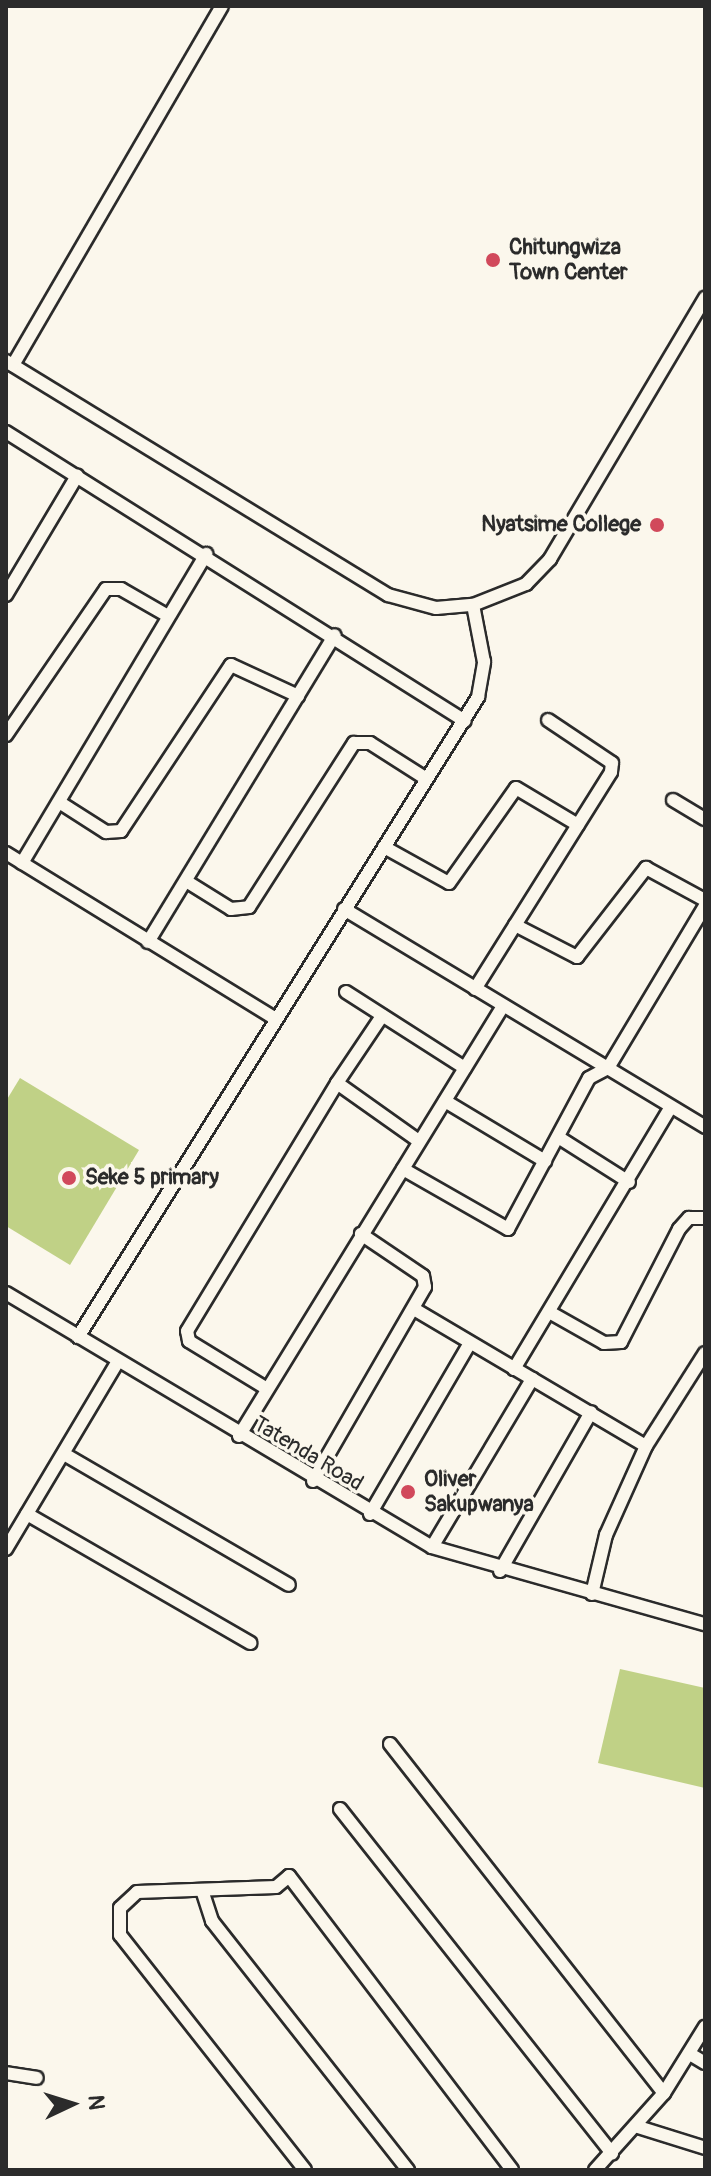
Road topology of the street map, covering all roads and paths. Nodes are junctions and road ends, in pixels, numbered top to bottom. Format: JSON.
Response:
{"nodes":[{"id":1,"x":222,"y":6,"type":"edge"},
{"id":2,"x":705,"y":298,"type":"edge"},
{"id":3,"x":9,"y":363,"type":"edge"},
{"id":4,"x":6,"y":432,"type":"edge"},
{"id":5,"x":77,"y":476,"type":"junction"},
{"id":6,"x":206,"y":554,"type":"junction"},
{"id":7,"x":6,"y":595,"type":"edge"},
{"id":8,"x":473,"y":605,"type":"junction"},
{"id":9,"x":168,"y":616,"type":"junction"},
{"id":10,"x":335,"y":635,"type":"junction"},
{"id":11,"x":298,"y":696,"type":"junction"},
{"id":12,"x":548,"y":720,"type":"dead end"},
{"id":13,"x":465,"y":721,"type":"junction"},
{"id":14,"x":6,"y":735,"type":"edge"},
{"id":15,"x":425,"y":778,"type":"junction"},
{"id":16,"x":673,"y":800,"type":"dead end"},
{"id":17,"x":59,"y":802,"type":"junction"},
{"id":18,"x":705,"y":819,"type":"edge"},
{"id":19,"x":578,"y":825,"type":"junction"},
{"id":20,"x":384,"y":847,"type":"junction"},
{"id":21,"x":6,"y":853,"type":"edge"},
{"id":22,"x":22,"y":863,"type":"junction"},
{"id":23,"x":186,"y":881,"type":"junction"},
{"id":24,"x":705,"y":900,"type":"edge"},
{"id":25,"x":705,"y":906,"type":"edge"},
{"id":26,"x":344,"y":909,"type":"junction"},
{"id":27,"x":515,"y":925,"type":"junction"},
{"id":28,"x":148,"y":942,"type":"junction"},
{"id":29,"x":475,"y":989,"type":"junction"},
{"id":30,"x":346,"y":992,"type":"dead end"},
{"id":31,"x":503,"y":1006,"type":"junction"},
{"id":32,"x":382,"y":1016,"type":"junction"},
{"id":33,"x":276,"y":1019,"type":"junction"},
{"id":34,"x":465,"y":1068,"type":"junction"},
{"id":35,"x":608,"y":1068,"type":"junction"},
{"id":36,"x":337,"y":1083,"type":"junction"},
{"id":37,"x":445,"y":1101,"type":"junction"},
{"id":38,"x":671,"y":1107,"type":"junction"},
{"id":39,"x":705,"y":1127,"type":"edge"},
{"id":40,"x":558,"y":1137,"type":"junction"},
{"id":41,"x":419,"y":1141,"type":"junction"},
{"id":42,"x":545,"y":1161,"type":"junction"},
{"id":43,"x":403,"y":1169,"type":"junction"},
{"id":44,"x":629,"y":1182,"type":"junction"},
{"id":45,"x":705,"y":1218,"type":"edge"},
{"id":46,"x":361,"y":1234,"type":"junction"},
{"id":47,"x":6,"y":1293,"type":"edge"},
{"id":48,"x":414,"y":1309,"type":"junction"},
{"id":49,"x":551,"y":1313,"type":"junction"},
{"id":50,"x":78,"y":1337,"type":"junction"},
{"id":51,"x":470,"y":1343,"type":"junction"},
{"id":52,"x":705,"y":1354,"type":"edge"},
{"id":53,"x":117,"y":1363,"type":"junction"},
{"id":54,"x":514,"y":1369,"type":"junction"},
{"id":55,"x":532,"y":1379,"type":"junction"},
{"id":56,"x":264,"y":1387,"type":"junction"},
{"id":57,"x":591,"y":1412,"type":"junction"},
{"id":58,"x":239,"y":1436,"type":"junction"},
{"id":59,"x":646,"y":1446,"type":"junction"},
{"id":60,"x":64,"y":1454,"type":"junction"},
{"id":61,"x":313,"y":1481,"type":"junction"},
{"id":62,"x":27,"y":1514,"type":"junction"},
{"id":63,"x":370,"y":1514,"type":"junction"},
{"id":64,"x":432,"y":1547,"type":"junction"},
{"id":65,"x":6,"y":1549,"type":"edge"},
{"id":66,"x":500,"y":1571,"type":"junction"},
{"id":67,"x":289,"y":1585,"type":"dead end"},
{"id":68,"x":592,"y":1594,"type":"junction"},
{"id":69,"x":705,"y":1624,"type":"edge"},
{"id":70,"x":250,"y":1643,"type":"dead end"},
{"id":71,"x":390,"y":1744,"type":"dead end"},
{"id":72,"x":340,"y":1809,"type":"dead end"},
{"id":73,"x":202,"y":1890,"type":"junction"},
{"id":74,"x":705,"y":2027,"type":"edge"},
{"id":75,"x":690,"y":2054,"type":"junction"},
{"id":76,"x":705,"y":2063,"type":"edge"},
{"id":77,"x":6,"y":2073,"type":"edge"},
{"id":78,"x":37,"y":2078,"type":"dead end"},
{"id":79,"x":664,"y":2093,"type":"junction"},
{"id":80,"x":635,"y":2126,"type":"junction"},
{"id":81,"x":705,"y":2148,"type":"edge"},
{"id":82,"x":612,"y":2154,"type":"junction"},
{"id":83,"x":305,"y":2170,"type":"edge"},
{"id":84,"x":408,"y":2170,"type":"edge"},
{"id":85,"x":512,"y":2170,"type":"edge"},
{"id":86,"x":595,"y":2170,"type":"edge"}],
"edges":[{"from":1,"to":3,"type":"street"},
{"from":2,"to":8,"type":"street"},
{"from":3,"to":8,"type":"street"},
{"from":4,"to":5,"type":"street"},
{"from":5,"to":6,"type":"street"},
{"from":5,"to":7,"type":"street"},
{"from":6,"to":9,"type":"street"},
{"from":6,"to":10,"type":"street"},
{"from":8,"to":13,"type":"street"},
{"from":9,"to":14,"type":"street"},
{"from":9,"to":17,"type":"street"},
{"from":10,"to":11,"type":"street"},
{"from":10,"to":13,"type":"street"},
{"from":11,"to":17,"type":"street"},
{"from":11,"to":23,"type":"street"},
{"from":12,"to":19,"type":"street"},
{"from":13,"to":15,"type":"street"},
{"from":15,"to":20,"type":"street"},
{"from":15,"to":23,"type":"street"},
{"from":16,"to":18,"type":"street"},
{"from":17,"to":22,"type":"street"},
{"from":19,"to":20,"type":"street"},
{"from":19,"to":27,"type":"street"},
{"from":20,"to":26,"type":"street"},
{"from":21,"to":22,"type":"street"},
{"from":22,"to":28,"type":"street"},
{"from":23,"to":28,"type":"street"},
{"from":24,"to":27,"type":"street"},
{"from":25,"to":35,"type":"street"},
{"from":26,"to":29,"type":"street"},
{"from":26,"to":33,"type":"street"},
{"from":27,"to":29,"type":"street"},
{"from":28,"to":33,"type":"street"},
{"from":29,"to":31,"type":"street"},
{"from":30,"to":32,"type":"street"},
{"from":31,"to":34,"type":"street"},
{"from":31,"to":35,"type":"street"},
{"from":32,"to":34,"type":"street"},
{"from":32,"to":36,"type":"street"},
{"from":33,"to":50,"type":"street"},
{"from":34,"to":37,"type":"street"},
{"from":35,"to":38,"type":"street"},
{"from":35,"to":40,"type":"street"},
{"from":36,"to":41,"type":"street"},
{"from":36,"to":56,"type":"street"},
{"from":37,"to":41,"type":"street"},
{"from":37,"to":42,"type":"street"},
{"from":38,"to":39,"type":"street"},
{"from":38,"to":44,"type":"street"},
{"from":40,"to":42,"type":"street"},
{"from":40,"to":44,"type":"street"},
{"from":41,"to":43,"type":"street"},
{"from":42,"to":43,"type":"street"},
{"from":43,"to":46,"type":"street"},
{"from":44,"to":49,"type":"street"},
{"from":45,"to":49,"type":"street"},
{"from":46,"to":48,"type":"street"},
{"from":46,"to":56,"type":"street"},
{"from":47,"to":50,"type":"street","name":"Tatenda Road"},
{"from":48,"to":51,"type":"street"},
{"from":48,"to":61,"type":"street"},
{"from":49,"to":54,"type":"street"},
{"from":50,"to":53,"type":"street","name":"Tatenda Road"},
{"from":51,"to":54,"type":"street"},
{"from":51,"to":63,"type":"street"},
{"from":52,"to":59,"type":"street"},
{"from":53,"to":58,"type":"street","name":"Tatenda Road"},
{"from":53,"to":60,"type":"street"},
{"from":54,"to":55,"type":"street"},
{"from":55,"to":57,"type":"street"},
{"from":55,"to":64,"type":"street"},
{"from":56,"to":58,"type":"street"},
{"from":57,"to":59,"type":"street"},
{"from":57,"to":66,"type":"street"},
{"from":58,"to":61,"type":"street","name":"Tatenda Road"},
{"from":59,"to":68,"type":"street"},
{"from":60,"to":62,"type":"street"},
{"from":60,"to":67,"type":"street"},
{"from":61,"to":63,"type":"street","name":"Tatenda Road"},
{"from":62,"to":65,"type":"street"},
{"from":62,"to":70,"type":"street"},
{"from":63,"to":64,"type":"street","name":"Tatenda Road"},
{"from":64,"to":66,"type":"street","name":"Tatenda Road"},
{"from":66,"to":68,"type":"street","name":"Tatenda Road"},
{"from":68,"to":69,"type":"street","name":"Tatenda Road"},
{"from":71,"to":79,"type":"street"},
{"from":72,"to":82,"type":"street"},
{"from":73,"to":83,"type":"street"},
{"from":73,"to":84,"type":"street"},
{"from":73,"to":85,"type":"street"},
{"from":74,"to":75,"type":"street"},
{"from":75,"to":76,"type":"street"},
{"from":75,"to":79,"type":"street"},
{"from":77,"to":78,"type":"street"},
{"from":79,"to":80,"type":"street"},
{"from":80,"to":81,"type":"street"},
{"from":80,"to":82,"type":"street"},
{"from":82,"to":86,"type":"street"}]}
